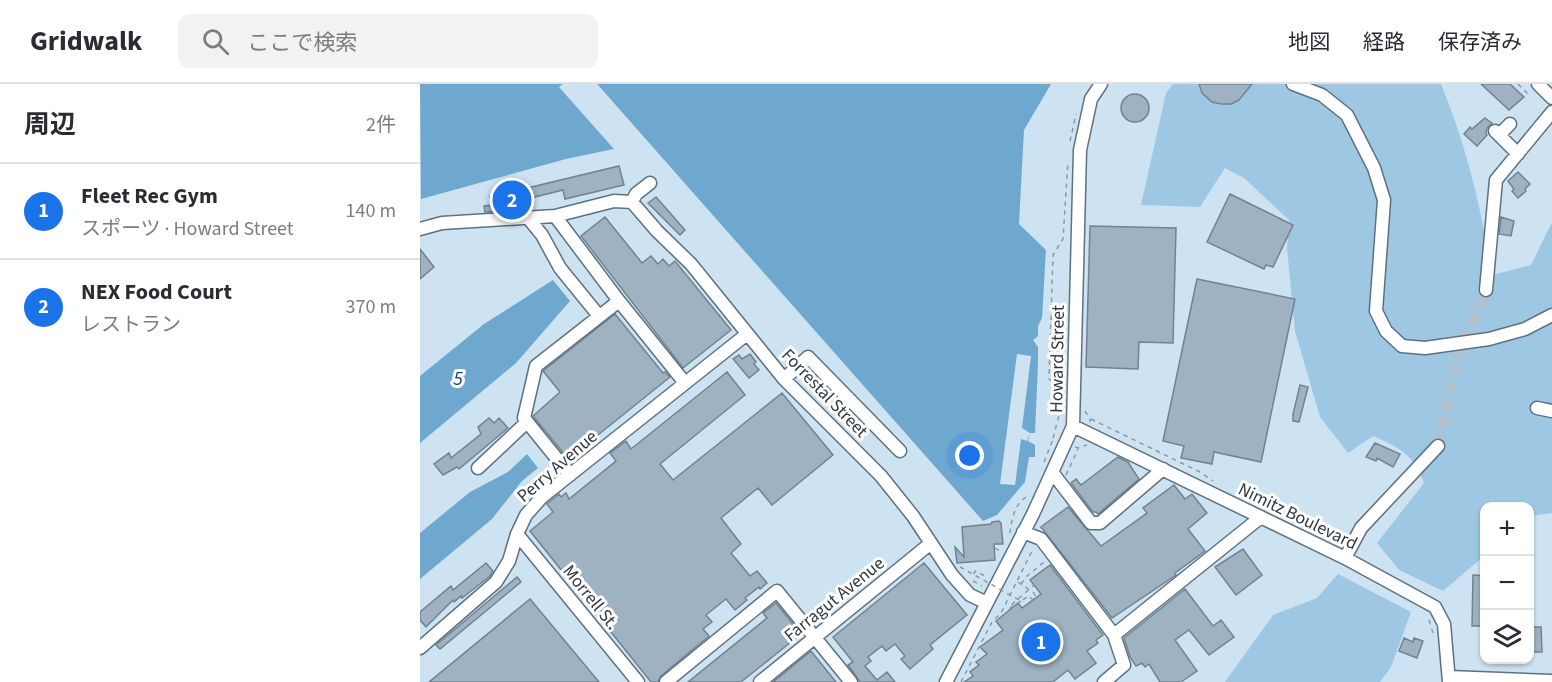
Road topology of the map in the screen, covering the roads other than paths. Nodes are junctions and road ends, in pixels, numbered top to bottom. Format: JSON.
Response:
{"nodes":[{"id":1,"x":1101,"y":84,"type":"edge"},
{"id":2,"x":1293,"y":84,"type":"edge"},
{"id":3,"x":1538,"y":84,"type":"edge"},
{"id":4,"x":1552,"y":98,"type":"edge"},
{"id":5,"x":1552,"y":112,"type":"edge"},
{"id":6,"x":1510,"y":124,"type":"dead end"},
{"id":7,"x":1518,"y":154,"type":"junction"},
{"id":8,"x":650,"y":183,"type":"dead end"},
{"id":9,"x":634,"y":204,"type":"junction"},
{"id":10,"x":555,"y":216,"type":"junction"},
{"id":11,"x":528,"y":218,"type":"junction"},
{"id":12,"x":420,"y":229,"type":"edge"},
{"id":13,"x":1486,"y":290,"type":"tunnel mouth"},
{"id":14,"x":619,"y":301,"type":"junction"},
{"id":15,"x":1552,"y":315,"type":"edge"},
{"id":16,"x":599,"y":316,"type":"junction"},
{"id":17,"x":747,"y":334,"type":"junction"},
{"id":18,"x":784,"y":378,"type":"junction"},
{"id":19,"x":685,"y":383,"type":"junction"},
{"id":20,"x":1537,"y":408,"type":"dead end"},
{"id":21,"x":1552,"y":411,"type":"edge"},
{"id":22,"x":527,"y":422,"type":"junction"},
{"id":23,"x":1073,"y":426,"type":"junction"},
{"id":24,"x":1438,"y":446,"type":"tunnel mouth"},
{"id":25,"x":900,"y":451,"type":"dead end"},
{"id":26,"x":478,"y":468,"type":"dead end"},
{"id":27,"x":1163,"y":470,"type":"junction"},
{"id":28,"x":1047,"y":471,"type":"junction"},
{"id":29,"x":570,"y":475,"type":"junction"},
{"id":30,"x":1262,"y":518,"type":"junction"},
{"id":31,"x":1023,"y":532,"type":"junction"},
{"id":32,"x":517,"y":534,"type":"junction"},
{"id":33,"x":931,"y":543,"type":"junction"},
{"id":34,"x":1345,"y":558,"type":"junction"},
{"id":35,"x":987,"y":603,"type":"junction"},
{"id":36,"x":1114,"y":635,"type":"junction"},
{"id":37,"x":815,"y":637,"type":"junction"},
{"id":38,"x":420,"y":648,"type":"edge"},
{"id":39,"x":1449,"y":680,"type":"edge"},
{"id":40,"x":1552,"y":681,"type":"edge"},
{"id":41,"x":638,"y":682,"type":"edge"},
{"id":42,"x":666,"y":682,"type":"edge"},
{"id":43,"x":760,"y":682,"type":"edge"},
{"id":44,"x":851,"y":682,"type":"edge"},
{"id":45,"x":946,"y":682,"type":"edge"},
{"id":46,"x":1104,"y":682,"type":"edge"}],
"edges":[{"from":1,"to":23,"type":"street","name":"Howard Street"},
{"from":2,"to":15,"type":"street"},
{"from":3,"to":4,"type":"street"},
{"from":5,"to":7,"type":"street"},
{"from":6,"to":7,"type":"street"},
{"from":7,"to":13,"type":"street"},
{"from":8,"to":9,"type":"street"},
{"from":9,"to":10,"type":"street"},
{"from":9,"to":17,"type":"street","name":"Forrestal Street"},
{"from":10,"to":11,"type":"street"},
{"from":10,"to":14,"type":"street"},
{"from":11,"to":12,"type":"street"},
{"from":11,"to":16,"type":"street"},
{"from":14,"to":16,"type":"street"},
{"from":14,"to":19,"type":"street"},
{"from":16,"to":22,"type":"street"},
{"from":17,"to":18,"type":"street","name":"Forrestal Street"},
{"from":17,"to":19,"type":"street","name":"Perry Avenue"},
{"from":18,"to":25,"type":"street"},
{"from":18,"to":33,"type":"street","name":"Forrestal Street"},
{"from":19,"to":29,"type":"street","name":"Perry Avenue"},
{"from":20,"to":21,"type":"street"},
{"from":22,"to":26,"type":"street"},
{"from":22,"to":29,"type":"street"},
{"from":23,"to":27,"type":"street","name":"Nimitz Boulevard"},
{"from":23,"to":28,"type":"street","name":"Howard Street"},
{"from":24,"to":34,"type":"street"},
{"from":27,"to":28,"type":"street"},
{"from":27,"to":30,"type":"street","name":"Nimitz Boulevard"},
{"from":28,"to":31,"type":"street","name":"Howard Street"},
{"from":29,"to":32,"type":"street","name":"Perry Avenue"},
{"from":30,"to":34,"type":"street","name":"Nimitz Boulevard"},
{"from":30,"to":36,"type":"street"},
{"from":31,"to":35,"type":"street","name":"Howard Street"},
{"from":31,"to":36,"type":"street"},
{"from":32,"to":38,"type":"street","name":"Perry Avenue"},
{"from":32,"to":41,"type":"street","name":"Morrell St."},
{"from":33,"to":35,"type":"street","name":"Forrestal Street"},
{"from":33,"to":37,"type":"street","name":"Farragut Avenue"},
{"from":34,"to":39,"type":"street","name":"Nimitz Boulevard"},
{"from":35,"to":45,"type":"street","name":"Howard Street"},
{"from":36,"to":46,"type":"street"},
{"from":37,"to":42,"type":"street"},
{"from":37,"to":43,"type":"street","name":"Farragut Avenue"},
{"from":37,"to":44,"type":"street"},
{"from":39,"to":40,"type":"street"}]}
